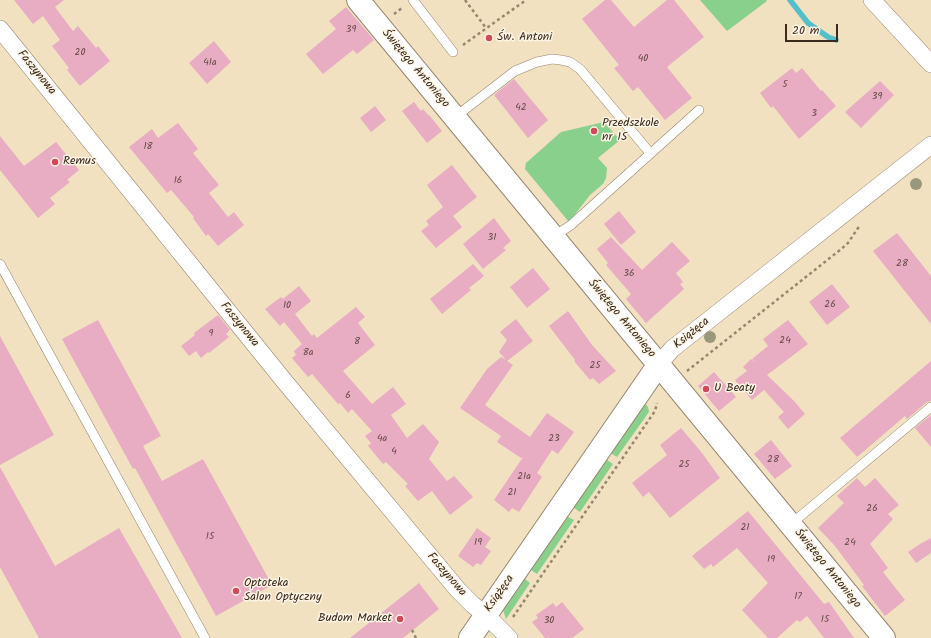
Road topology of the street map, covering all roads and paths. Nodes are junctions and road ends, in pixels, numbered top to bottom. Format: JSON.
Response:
{"nodes":[{"id":1,"x":358,"y":0,"type":"edge"},
{"id":2,"x":465,"y":0,"type":"edge"},
{"id":3,"x":526,"y":0,"type":"edge"},
{"id":4,"x":872,"y":0,"type":"edge"},
{"id":5,"x":410,"y":2,"type":"edge"},
{"id":6,"x":392,"y":15,"type":"dead end"},
{"id":7,"x":486,"y":28,"type":"junction"},
{"id":8,"x":0,"y":29,"type":"edge"},
{"id":9,"x":453,"y":52,"type":"joint"},
{"id":10,"x":931,"y":64,"type":"edge"},
{"id":11,"x":699,"y":110,"type":"dead end"},
{"id":12,"x":454,"y":117,"type":"junction"},
{"id":13,"x":931,"y":145,"type":"edge"},
{"id":14,"x":650,"y":152,"type":"junction"},
{"id":15,"x":863,"y":220,"type":"dead end"},
{"id":16,"x":553,"y":237,"type":"junction"},
{"id":17,"x":0,"y":264,"type":"edge"},
{"id":18,"x":671,"y":370,"type":"junction"},
{"id":19,"x":657,"y":405,"type":"dead end"},
{"id":20,"x":931,"y":407,"type":"edge"},
{"id":21,"x":791,"y":524,"type":"junction"},
{"id":22,"x":486,"y":615,"type":"junction"},
{"id":23,"x":412,"y":630,"type":"dead end"},
{"id":24,"x":506,"y":634,"type":"edge"},
{"id":25,"x":205,"y":638,"type":"edge"},
{"id":26,"x":416,"y":638,"type":"edge"},
{"id":27,"x":470,"y":638,"type":"edge"},
{"id":28,"x":884,"y":638,"type":"edge"}],
"edges":[{"from":1,"to":12,"type":"street","name":"Świętego Antoniego"},
{"from":2,"to":7,"type":"path"},
{"from":3,"to":7,"type":"path"},
{"from":4,"to":10,"type":"street"},
{"from":5,"to":6,"type":"path"},
{"from":5,"to":9,"type":"lane"},
{"from":7,"to":9,"type":"path"},
{"from":8,"to":22,"type":"street","name":"Faszynowa"},
{"from":11,"to":14,"type":"lane"},
{"from":12,"to":14,"type":"lane"},
{"from":12,"to":16,"type":"street","name":"Świętego Antoniego"},
{"from":13,"to":18,"type":"street","name":"Książęca"},
{"from":14,"to":16,"type":"lane"},
{"from":15,"to":18,"type":"path"},
{"from":16,"to":18,"type":"street","name":"Świętego Antoniego"},
{"from":17,"to":25,"type":"lane"},
{"from":18,"to":21,"type":"street","name":"Świętego Antoniego"},
{"from":18,"to":22,"type":"street","name":"Książęca"},
{"from":19,"to":24,"type":"path"},
{"from":20,"to":21,"type":"lane"},
{"from":21,"to":28,"type":"street","name":"Świętego Antoniego"},
{"from":22,"to":24,"type":"street","name":"Faszynowa"},
{"from":22,"to":27,"type":"street","name":"Książęca"},
{"from":23,"to":26,"type":"path"}]}
